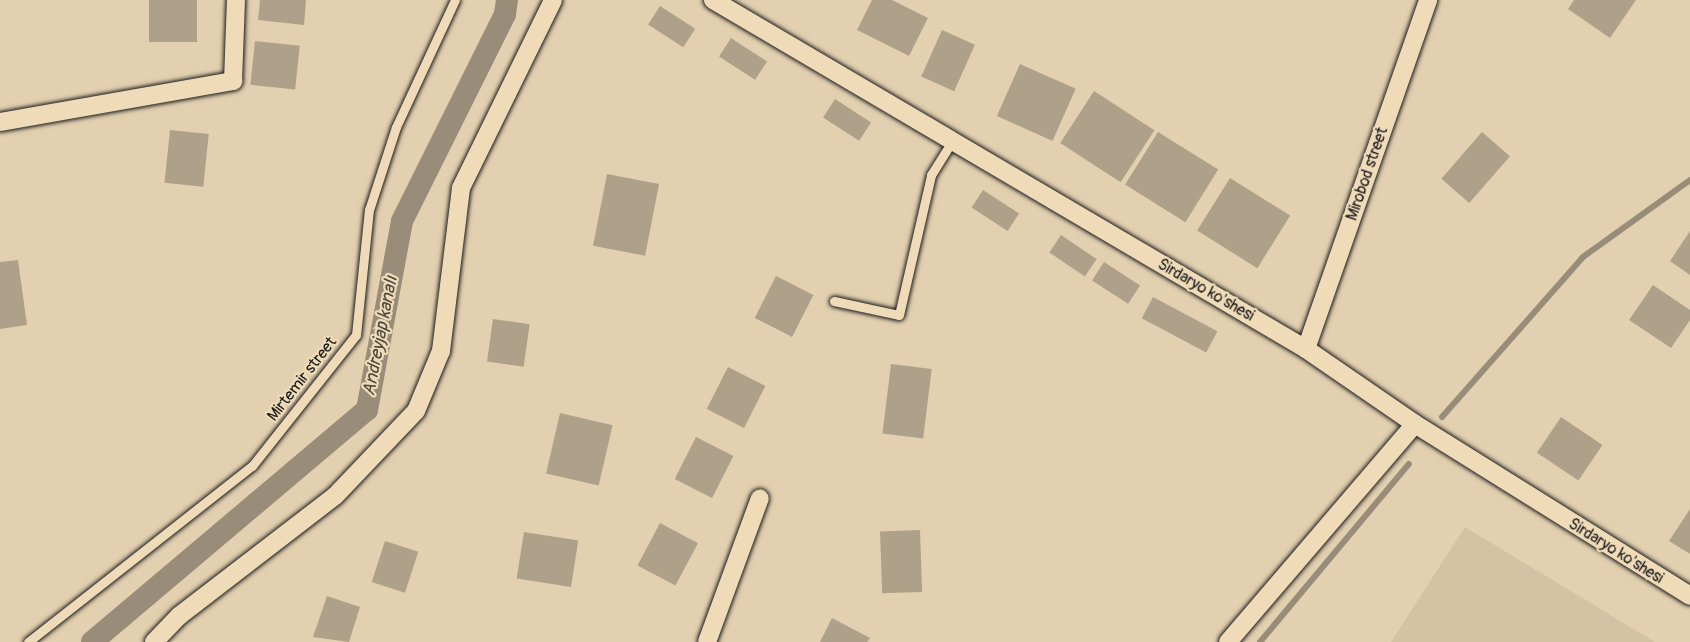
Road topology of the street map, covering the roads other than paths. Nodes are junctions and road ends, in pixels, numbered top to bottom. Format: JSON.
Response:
{"nodes":[{"id":1,"x":236,"y":0,"type":"edge"},
{"id":2,"x":455,"y":0,"type":"edge"},
{"id":3,"x":553,"y":0,"type":"edge"},
{"id":4,"x":713,"y":0,"type":"edge"},
{"id":5,"x":1428,"y":0,"type":"edge"},
{"id":6,"x":0,"y":122,"type":"edge"},
{"id":7,"x":952,"y":141,"type":"junction"},
{"id":8,"x":834,"y":301,"type":"dead end"},
{"id":9,"x":1306,"y":348,"type":"junction"},
{"id":10,"x":1415,"y":424,"type":"junction"},
{"id":11,"x":760,"y":498,"type":"dead end"},
{"id":12,"x":1690,"y":596,"type":"edge"},
{"id":13,"x":28,"y":642,"type":"edge"},
{"id":14,"x":154,"y":642,"type":"edge"},
{"id":15,"x":707,"y":642,"type":"edge"},
{"id":16,"x":1228,"y":642,"type":"edge"}],
"edges":[{"from":1,"to":6,"type":"street"},
{"from":2,"to":13,"type":"lane","name":"Mirtemir street"},
{"from":3,"to":14,"type":"street"},
{"from":4,"to":7,"type":"street","name":"Sirdaryo ko'shesi"},
{"from":5,"to":9,"type":"street","name":"Mirobod street"},
{"from":7,"to":8,"type":"lane"},
{"from":7,"to":9,"type":"street","name":"Sirdaryo ko'shesi"},
{"from":9,"to":10,"type":"street","name":"Sirdaryo ko'shesi"},
{"from":10,"to":12,"type":"street","name":"Sirdaryo ko'shesi"},
{"from":10,"to":16,"type":"street"},
{"from":11,"to":15,"type":"street"}]}
